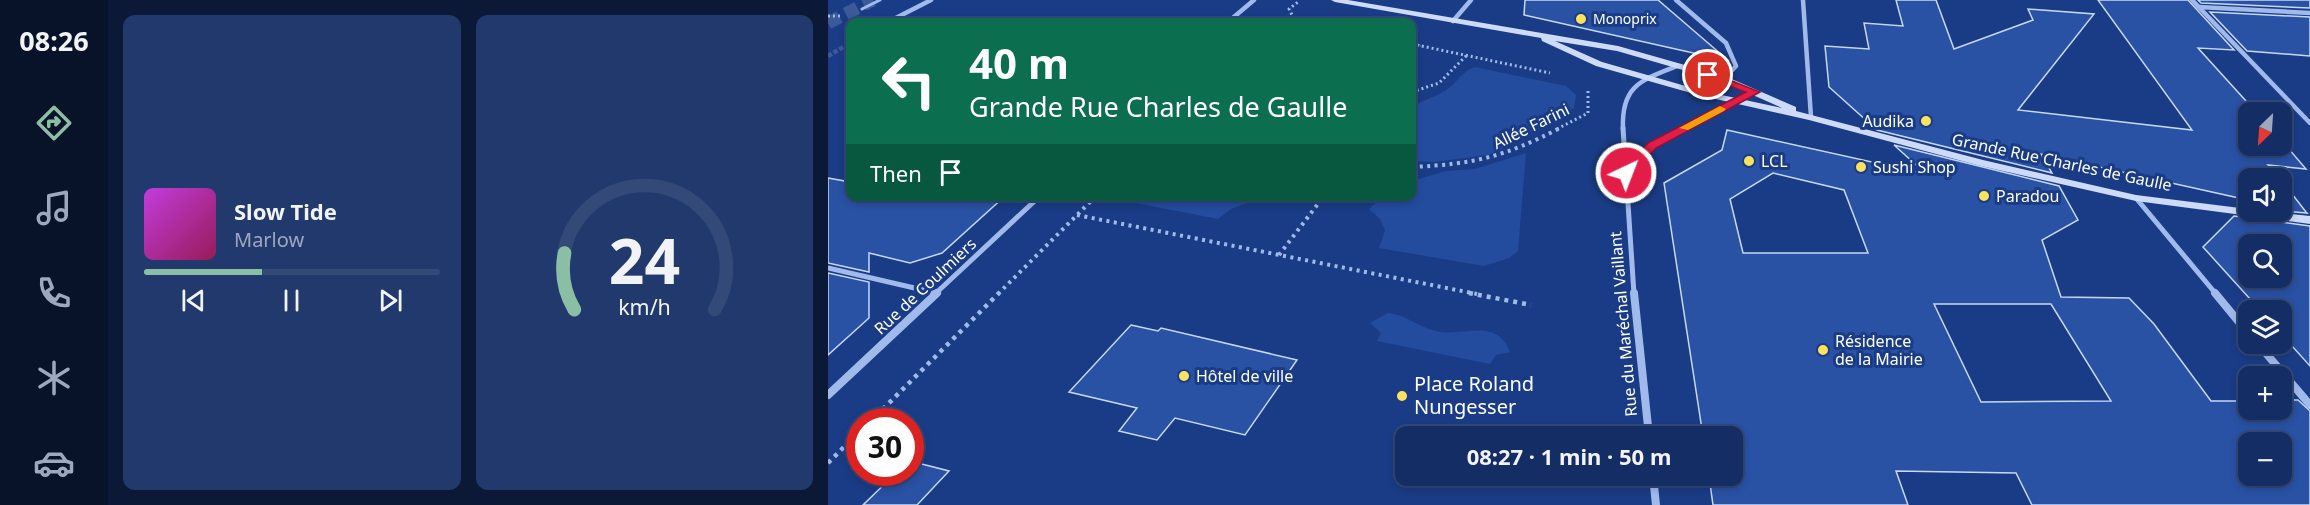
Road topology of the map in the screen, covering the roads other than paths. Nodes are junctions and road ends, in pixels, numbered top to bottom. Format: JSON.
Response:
{"nodes":[{"id":1,"x":880,"y":0,"type":"edge"},
{"id":2,"x":931,"y":0,"type":"edge"},
{"id":3,"x":1254,"y":0,"type":"edge"},
{"id":4,"x":1335,"y":0,"type":"edge"},
{"id":5,"x":1471,"y":0,"type":"edge"},
{"id":6,"x":1676,"y":0,"type":"edge"},
{"id":7,"x":1803,"y":0,"type":"edge"},
{"id":8,"x":2192,"y":0,"type":"edge"},
{"id":9,"x":2199,"y":7,"type":"junction"},
{"id":10,"x":862,"y":9,"type":"dead end"},
{"id":11,"x":2310,"y":13,"type":"edge"},
{"id":12,"x":896,"y":18,"type":"edge"},
{"id":13,"x":1233,"y":18,"type":"edge"},
{"id":14,"x":1454,"y":21,"type":"junction"},
{"id":15,"x":1545,"y":39,"type":"junction"},
{"id":16,"x":1677,"y":66,"type":"junction"},
{"id":17,"x":1648,"y":78,"type":"junction"},
{"id":18,"x":1724,"y":79,"type":"junction"},
{"id":19,"x":1755,"y":92,"type":"junction"},
{"id":20,"x":1701,"y":93,"type":"junction"},
{"id":21,"x":1734,"y":102,"type":"junction"},
{"id":22,"x":1811,"y":117,"type":"junction"},
{"id":23,"x":2310,"y":123,"type":"edge"},
{"id":24,"x":1626,"y":173,"type":"junction"},
{"id":25,"x":2136,"y":198,"type":"junction"},
{"id":26,"x":1035,"y":201,"type":"edge"},
{"id":27,"x":2310,"y":220,"type":"edge"},
{"id":28,"x":828,"y":268,"type":"edge"},
{"id":29,"x":936,"y":293,"type":"junction"},
{"id":30,"x":2238,"y":321,"type":"edge"},
{"id":31,"x":2267,"y":354,"type":"edge"},
{"id":32,"x":828,"y":395,"type":"edge"},
{"id":33,"x":2310,"y":405,"type":"edge"},
{"id":34,"x":1648,"y":426,"type":"edge"},
{"id":35,"x":1654,"y":486,"type":"edge"},
{"id":36,"x":1656,"y":505,"type":"edge"}],
"edges":[{"from":1,"to":10,"type":"lane"},
{"from":2,"to":12,"type":"street"},
{"from":3,"to":13,"type":"street"},
{"from":4,"to":14,"type":"street","name":"Grande Rue Charles de Gaulle"},
{"from":5,"to":14,"type":"street"},
{"from":6,"to":18,"type":"street"},
{"from":7,"to":22,"type":"street"},
{"from":8,"to":9,"type":"street"},
{"from":9,"to":11,"type":"street"},
{"from":9,"to":23,"type":"street"},
{"from":14,"to":15,"type":"street","name":"Grande Rue Charles de Gaulle"},
{"from":15,"to":16,"type":"street","name":"Grande Rue Charles de Gaulle"},
{"from":15,"to":17,"type":"street","name":"Grande Rue Charles de Gaulle"},
{"from":16,"to":17,"type":"street"},
{"from":16,"to":18,"type":"street","name":"Grande Rue Charles de Gaulle"},
{"from":17,"to":20,"type":"street","name":"Grande Rue Charles de Gaulle"},
{"from":17,"to":24,"type":"street","name":"Rue du Maréchal Vaillant"},
{"from":18,"to":19,"type":"street","name":"Grande Rue Charles de Gaulle"},
{"from":18,"to":20,"type":"street"},
{"from":19,"to":21,"type":"street"},
{"from":19,"to":22,"type":"street","name":"Grande Rue Charles de Gaulle"},
{"from":20,"to":21,"type":"street","name":"Grande Rue Charles de Gaulle"},
{"from":21,"to":22,"type":"street","name":"Grande Rue Charles de Gaulle"},
{"from":21,"to":24,"type":"street"},
{"from":22,"to":25,"type":"street","name":"Grande Rue Charles de Gaulle"},
{"from":24,"to":34,"type":"street","name":"Rue du Maréchal Vaillant"},
{"from":25,"to":27,"type":"street","name":"Grande Rue Charles de Gaulle"},
{"from":25,"to":30,"type":"street"},
{"from":26,"to":29,"type":"street","name":"Rue de Coulmiers"},
{"from":28,"to":29,"type":"street"},
{"from":29,"to":32,"type":"street","name":"Rue de Coulmiers"},
{"from":31,"to":33,"type":"street"},
{"from":35,"to":36,"type":"street"}]}
